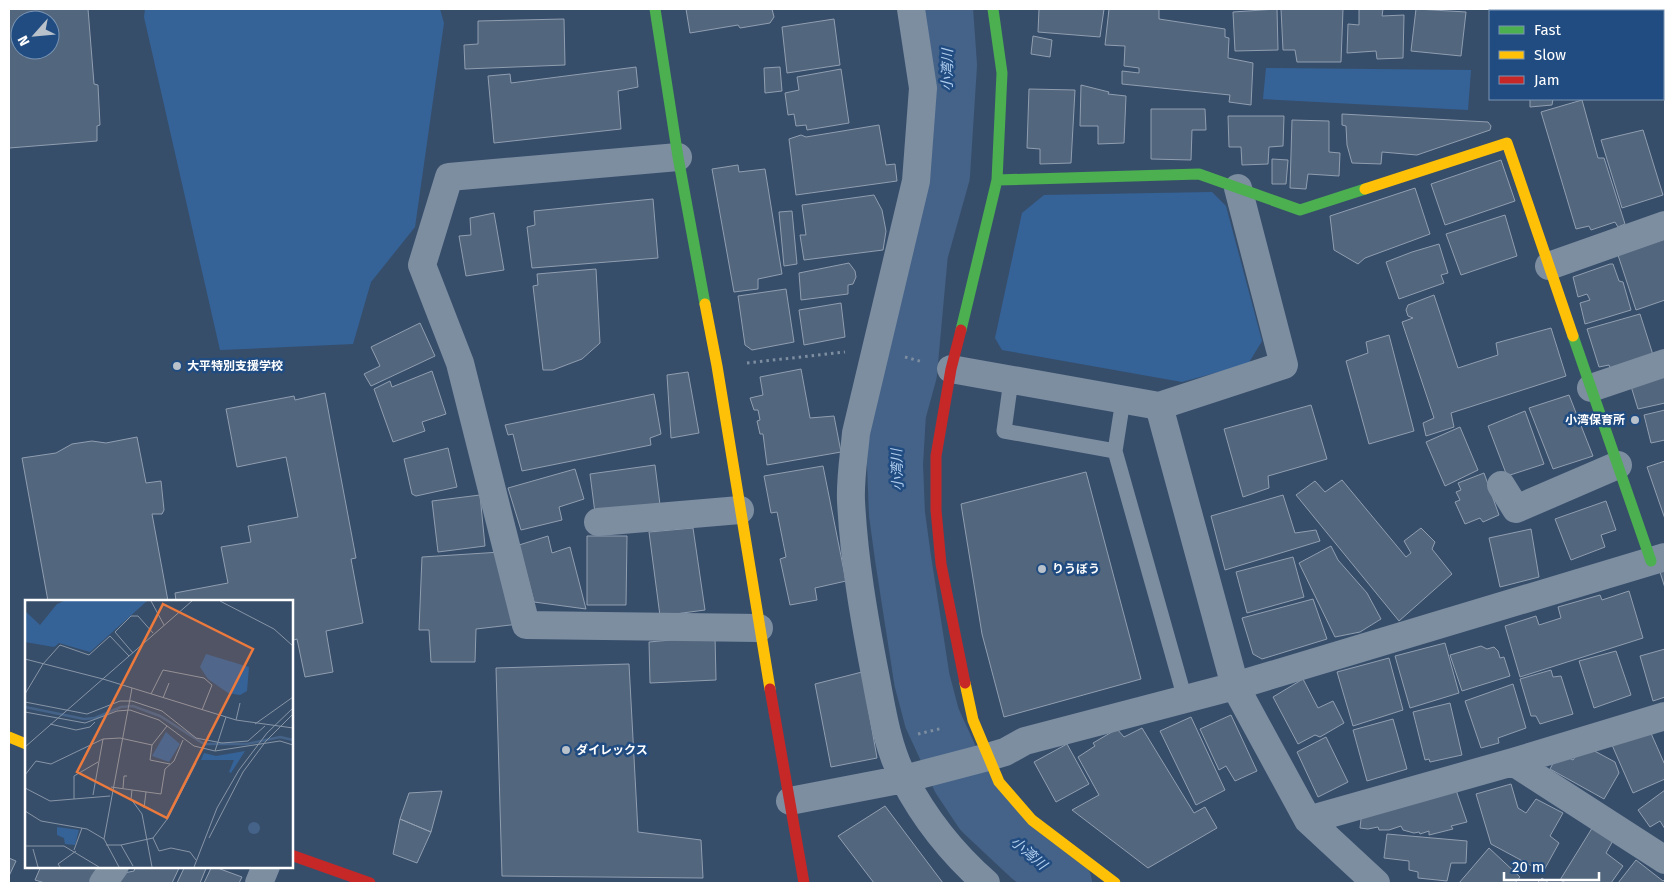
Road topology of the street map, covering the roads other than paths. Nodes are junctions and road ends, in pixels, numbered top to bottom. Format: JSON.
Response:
{"nodes":[{"id":1,"x":655,"y":9,"type":"edge"},
{"id":2,"x":911,"y":9,"type":"edge"},
{"id":3,"x":993,"y":9,"type":"edge"},
{"id":4,"x":678,"y":157,"type":"junction"},
{"id":5,"x":997,"y":180,"type":"junction"},
{"id":6,"x":1238,"y":188,"type":"junction"},
{"id":7,"x":1665,"y":225,"type":"edge"},
{"id":8,"x":1549,"y":266,"type":"junction"},
{"id":9,"x":1665,"y":363,"type":"edge"},
{"id":10,"x":940,"y":366,"type":"junction"},
{"id":11,"x":1011,"y":380,"type":"junction"},
{"id":12,"x":1591,"y":388,"type":"junction"},
{"id":13,"x":1123,"y":400,"type":"junction"},
{"id":14,"x":1159,"y":406,"type":"junction"},
{"id":15,"x":1115,"y":451,"type":"junction"},
{"id":16,"x":1618,"y":465,"type":"junction"},
{"id":17,"x":1501,"y":485,"type":"dead end"},
{"id":18,"x":740,"y":510,"type":"junction"},
{"id":19,"x":598,"y":522,"type":"dead end"},
{"id":20,"x":1658,"y":559,"type":"edge"},
{"id":21,"x":759,"y":628,"type":"junction"},
{"id":22,"x":1236,"y":686,"type":"junction"},
{"id":23,"x":1185,"y":700,"type":"junction"},
{"id":24,"x":1665,"y":716,"type":"edge"},
{"id":25,"x":9,"y":737,"type":"edge"},
{"id":26,"x":25,"y":744,"type":"edge"},
{"id":27,"x":988,"y":758,"type":"junction"},
{"id":28,"x":1513,"y":762,"type":"junction"},
{"id":29,"x":904,"y":779,"type":"junction"},
{"id":30,"x":790,"y":801,"type":"junction"},
{"id":31,"x":1308,"y":820,"type":"junction"},
{"id":32,"x":292,"y":855,"type":"edge"},
{"id":33,"x":1665,"y":860,"type":"edge"},
{"id":34,"x":115,"y":867,"type":"edge"},
{"id":35,"x":266,"y":867,"type":"edge"},
{"id":36,"x":103,"y":883,"type":"edge"},
{"id":37,"x":259,"y":883,"type":"edge"},
{"id":38,"x":370,"y":883,"type":"edge"},
{"id":39,"x":804,"y":883,"type":"edge"},
{"id":40,"x":986,"y":883,"type":"edge"},
{"id":41,"x":1115,"y":883,"type":"edge"},
{"id":42,"x":1376,"y":883,"type":"edge"}],
"edges":[{"from":1,"to":4,"type":"street"},
{"from":2,"to":29,"type":"street"},
{"from":3,"to":5,"type":"street"},
{"from":4,"to":18,"type":"street"},
{"from":4,"to":21,"type":"street"},
{"from":5,"to":6,"type":"street"},
{"from":5,"to":10,"type":"street"},
{"from":6,"to":8,"type":"street"},
{"from":6,"to":14,"type":"street"},
{"from":7,"to":8,"type":"street"},
{"from":8,"to":12,"type":"street"},
{"from":9,"to":12,"type":"street"},
{"from":10,"to":11,"type":"street"},
{"from":10,"to":27,"type":"street"},
{"from":11,"to":13,"type":"street"},
{"from":11,"to":15,"type":"lane"},
{"from":12,"to":16,"type":"street"},
{"from":13,"to":14,"type":"street"},
{"from":13,"to":15,"type":"lane"},
{"from":14,"to":22,"type":"street"},
{"from":15,"to":23,"type":"lane"},
{"from":16,"to":17,"type":"street"},
{"from":16,"to":20,"type":"street"},
{"from":18,"to":19,"type":"street"},
{"from":18,"to":21,"type":"street"},
{"from":20,"to":22,"type":"street"},
{"from":21,"to":30,"type":"street"},
{"from":22,"to":23,"type":"street"},
{"from":22,"to":31,"type":"street"},
{"from":23,"to":27,"type":"street"},
{"from":24,"to":28,"type":"street"},
{"from":25,"to":26,"type":"street"},
{"from":27,"to":29,"type":"street"},
{"from":27,"to":41,"type":"street"},
{"from":28,"to":31,"type":"street"},
{"from":28,"to":33,"type":"street"},
{"from":29,"to":30,"type":"street"},
{"from":29,"to":40,"type":"street"},
{"from":30,"to":39,"type":"street"},
{"from":31,"to":42,"type":"street"},
{"from":32,"to":38,"type":"street"},
{"from":34,"to":36,"type":"street"},
{"from":35,"to":37,"type":"street"}]}
